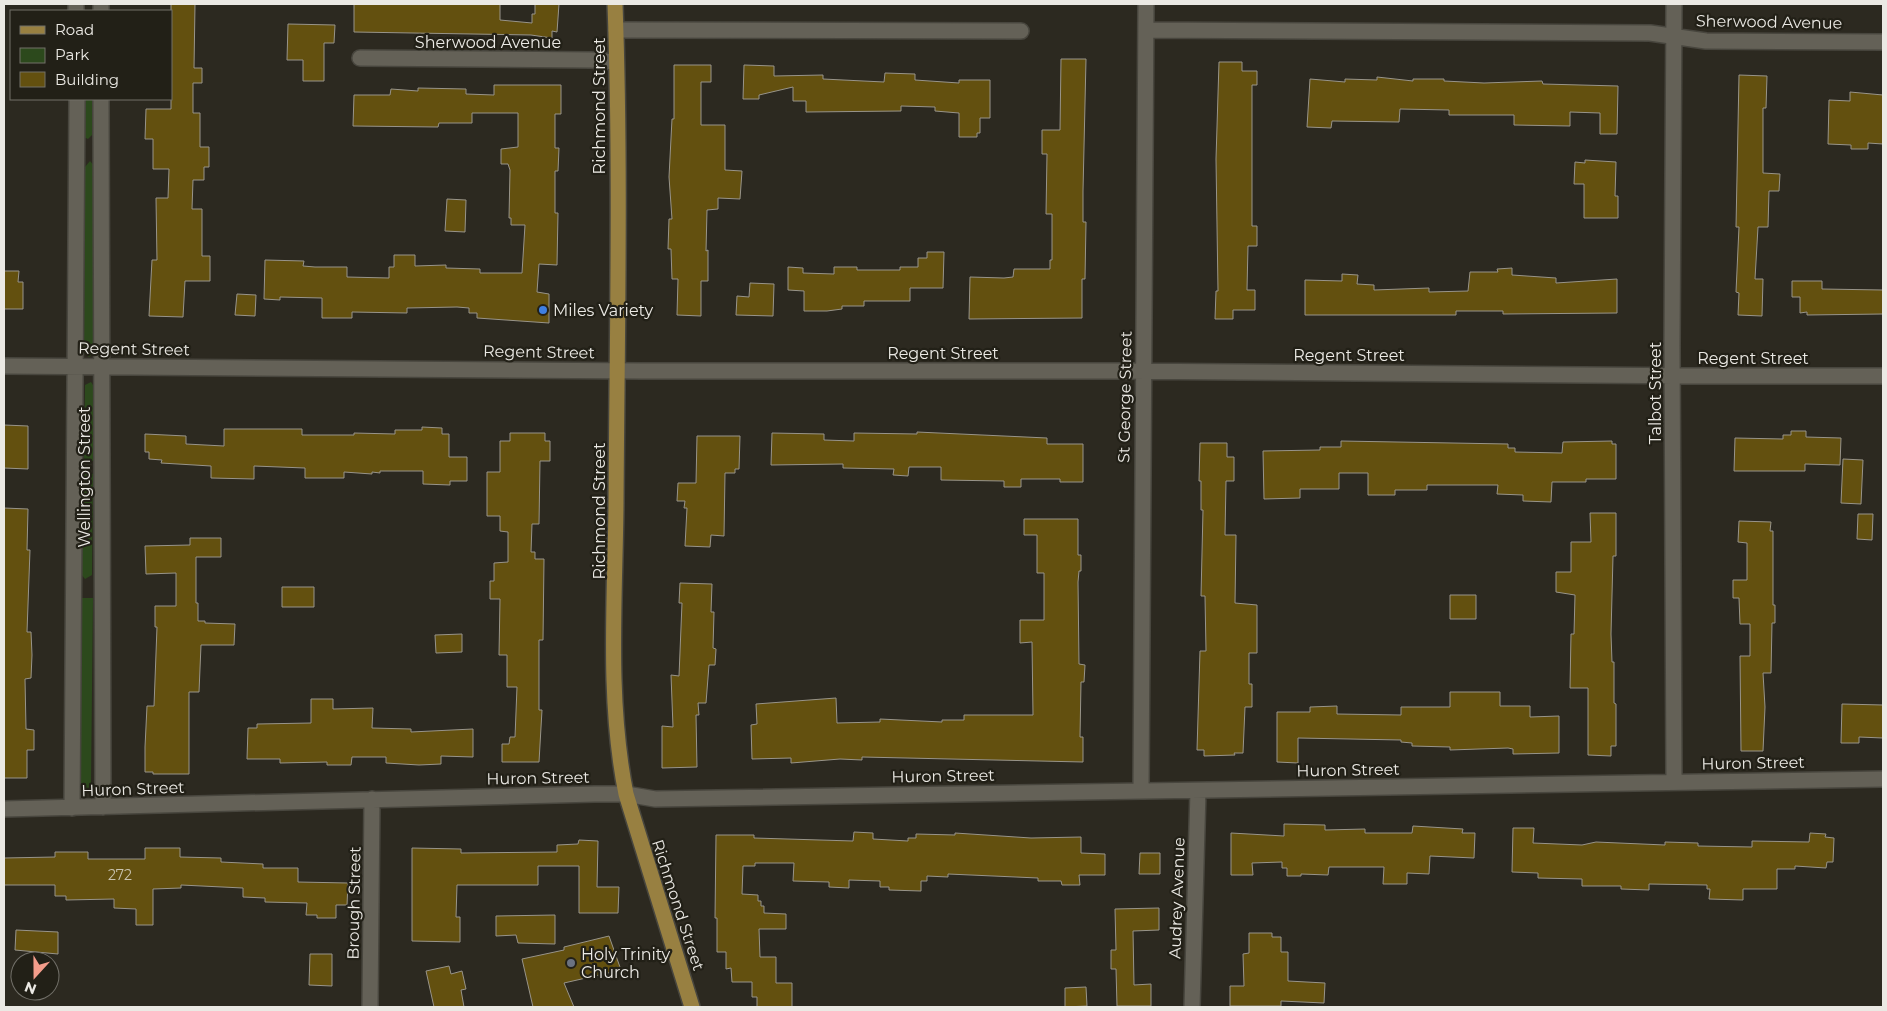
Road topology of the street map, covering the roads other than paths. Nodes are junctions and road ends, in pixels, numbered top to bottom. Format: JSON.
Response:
{"nodes":[{"id":1,"x":616,"y":4,"type":"edge"},
{"id":2,"x":1146,"y":4,"type":"edge"},
{"id":3,"x":1674,"y":4,"type":"edge"},
{"id":4,"x":616,"y":30,"type":"junction"},
{"id":5,"x":1146,"y":30,"type":"junction"},
{"id":6,"x":1021,"y":31,"type":"dead end"},
{"id":7,"x":1674,"y":36,"type":"junction"},
{"id":8,"x":1883,"y":42,"type":"edge"},
{"id":9,"x":360,"y":58,"type":"dead end"},
{"id":10,"x":616,"y":62,"type":"junction"},
{"id":11,"x":77,"y":100,"type":"edge"},
{"id":12,"x":101,"y":100,"type":"edge"},
{"id":13,"x":101,"y":147,"type":"junction"},
{"id":14,"x":77,"y":148,"type":"junction"},
{"id":15,"x":75,"y":365,"type":"junction"},
{"id":16,"x":4,"y":366,"type":"edge"},
{"id":17,"x":101,"y":366,"type":"junction"},
{"id":18,"x":617,"y":371,"type":"junction"},
{"id":19,"x":1143,"y":371,"type":"junction"},
{"id":20,"x":1672,"y":375,"type":"junction"},
{"id":21,"x":1883,"y":376,"type":"edge"},
{"id":22,"x":1883,"y":779,"type":"edge"},
{"id":23,"x":1674,"y":782,"type":"junction"},
{"id":24,"x":1141,"y":790,"type":"junction"},
{"id":25,"x":1198,"y":791,"type":"junction"},
{"id":26,"x":626,"y":794,"type":"junction"},
{"id":27,"x":372,"y":799,"type":"junction"},
{"id":28,"x":103,"y":807,"type":"junction"},
{"id":29,"x":72,"y":808,"type":"junction"},
{"id":30,"x":4,"y":809,"type":"edge"},
{"id":31,"x":370,"y":1007,"type":"edge"},
{"id":32,"x":692,"y":1007,"type":"edge"},
{"id":33,"x":1192,"y":1007,"type":"edge"}],
"edges":[{"from":1,"to":4,"type":"main road","name":"Richmond Street"},
{"from":2,"to":5,"type":"street","name":"St George Street"},
{"from":3,"to":7,"type":"street","name":"Talbot Street"},
{"from":4,"to":6,"type":"street"},
{"from":4,"to":10,"type":"main road","name":"Richmond Street"},
{"from":5,"to":7,"type":"street","name":"Sherwood Avenue"},
{"from":5,"to":19,"type":"street","name":"St George Street"},
{"from":7,"to":8,"type":"street","name":"Sherwood Avenue"},
{"from":7,"to":20,"type":"street","name":"Talbot Street"},
{"from":9,"to":10,"type":"street","name":"Sherwood Avenue"},
{"from":10,"to":18,"type":"main road","name":"Richmond Street"},
{"from":11,"to":14,"type":"street","name":"Wellington Street"},
{"from":12,"to":13,"type":"street","name":"Wellington Street"},
{"from":13,"to":14,"type":"street"},
{"from":13,"to":17,"type":"street","name":"Wellington Street"},
{"from":14,"to":15,"type":"street","name":"Wellington Street"},
{"from":15,"to":16,"type":"street","name":"Regent Street"},
{"from":15,"to":17,"type":"street","name":"Regent Street"},
{"from":15,"to":29,"type":"street","name":"Wellington Street"},
{"from":17,"to":18,"type":"street","name":"Regent Street"},
{"from":17,"to":28,"type":"street","name":"Wellington Street"},
{"from":18,"to":19,"type":"street","name":"Regent Street"},
{"from":18,"to":26,"type":"main road","name":"Richmond Street"},
{"from":19,"to":20,"type":"street","name":"Regent Street"},
{"from":19,"to":24,"type":"street","name":"St George Street"},
{"from":20,"to":21,"type":"street","name":"Regent Street"},
{"from":20,"to":23,"type":"street","name":"Talbot Street"},
{"from":22,"to":23,"type":"street","name":"Huron Street"},
{"from":23,"to":25,"type":"street","name":"Huron Street"},
{"from":24,"to":25,"type":"street","name":"Huron Street"},
{"from":24,"to":26,"type":"street","name":"Huron Street"},
{"from":25,"to":33,"type":"street","name":"Audrey Avenue"},
{"from":26,"to":27,"type":"street","name":"Huron Street"},
{"from":26,"to":32,"type":"main road","name":"Richmond Street"},
{"from":27,"to":28,"type":"street","name":"Huron Street"},
{"from":27,"to":31,"type":"street","name":"Brough Street"},
{"from":28,"to":29,"type":"street","name":"Huron Street"},
{"from":29,"to":30,"type":"street","name":"Huron Street"}]}
